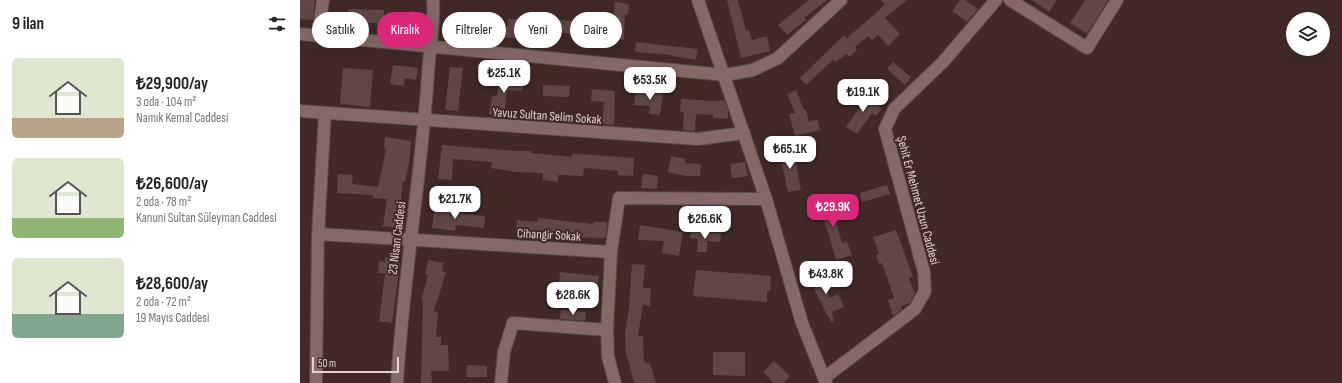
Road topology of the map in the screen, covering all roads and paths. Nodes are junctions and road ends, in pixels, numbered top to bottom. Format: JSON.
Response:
{"nodes":[{"id":1,"x":323,"y":0,"type":"edge"},
{"id":2,"x":434,"y":0,"type":"edge"},
{"id":3,"x":698,"y":0,"type":"edge"},
{"id":4,"x":841,"y":0,"type":"edge"},
{"id":5,"x":996,"y":0,"type":"edge"},
{"id":6,"x":1010,"y":0,"type":"edge"},
{"id":7,"x":1117,"y":0,"type":"edge"},
{"id":8,"x":321,"y":12,"type":"edge"},
{"id":9,"x":433,"y":12,"type":"edge"},
{"id":10,"x":300,"y":34,"type":"edge"},
{"id":11,"x":312,"y":35,"type":"edge"},
{"id":12,"x":434,"y":47,"type":"edge"},
{"id":13,"x":430,"y":48,"type":"edge"},
{"id":14,"x":725,"y":75,"type":"junction"},
{"id":15,"x":300,"y":112,"type":"edge"},
{"id":16,"x":325,"y":113,"type":"junction"},
{"id":17,"x":425,"y":120,"type":"junction"},
{"id":18,"x":744,"y":134,"type":"junction"},
{"id":19,"x":766,"y":199,"type":"junction"},
{"id":20,"x":318,"y":234,"type":"junction"},
{"id":21,"x":410,"y":240,"type":"junction"},
{"id":22,"x":611,"y":252,"type":"junction"},
{"id":23,"x":607,"y":330,"type":"junction"},
{"id":24,"x":825,"y":381,"type":"edge"},
{"id":25,"x":316,"y":383,"type":"edge"},
{"id":26,"x":397,"y":383,"type":"edge"},
{"id":27,"x":501,"y":383,"type":"edge"},
{"id":28,"x":615,"y":383,"type":"edge"}],
"edges":[{"from":1,"to":8,"type":"street"},
{"from":2,"to":9,"type":"street","name":"23 Nisan Caddesi"},
{"from":3,"to":14,"type":"street"},
{"from":4,"to":14,"type":"street"},
{"from":5,"to":24,"type":"street","name":"Şehit Er Mehmet Uzun Caddesi"},
{"from":6,"to":7,"type":"street"},
{"from":10,"to":11,"type":"street"},
{"from":12,"to":14,"type":"street"},
{"from":13,"to":17,"type":"street","name":"23 Nisan Caddesi"},
{"from":14,"to":18,"type":"street"},
{"from":15,"to":16,"type":"street","name":"Yavuz Sultan Selim Sokak"},
{"from":16,"to":17,"type":"street","name":"Yavuz Sultan Selim Sokak"},
{"from":16,"to":20,"type":"street"},
{"from":17,"to":18,"type":"street","name":"Yavuz Sultan Selim Sokak"},
{"from":17,"to":21,"type":"street","name":"23 Nisan Caddesi"},
{"from":18,"to":19,"type":"street"},
{"from":19,"to":22,"type":"street"},
{"from":19,"to":24,"type":"street"},
{"from":20,"to":21,"type":"street","name":"Cihangir Sokak"},
{"from":20,"to":25,"type":"street"},
{"from":21,"to":22,"type":"street","name":"Cihangir Sokak"},
{"from":21,"to":26,"type":"street","name":"23 Nisan Caddesi"},
{"from":22,"to":23,"type":"street"},
{"from":23,"to":27,"type":"street"},
{"from":23,"to":28,"type":"street"}]}
